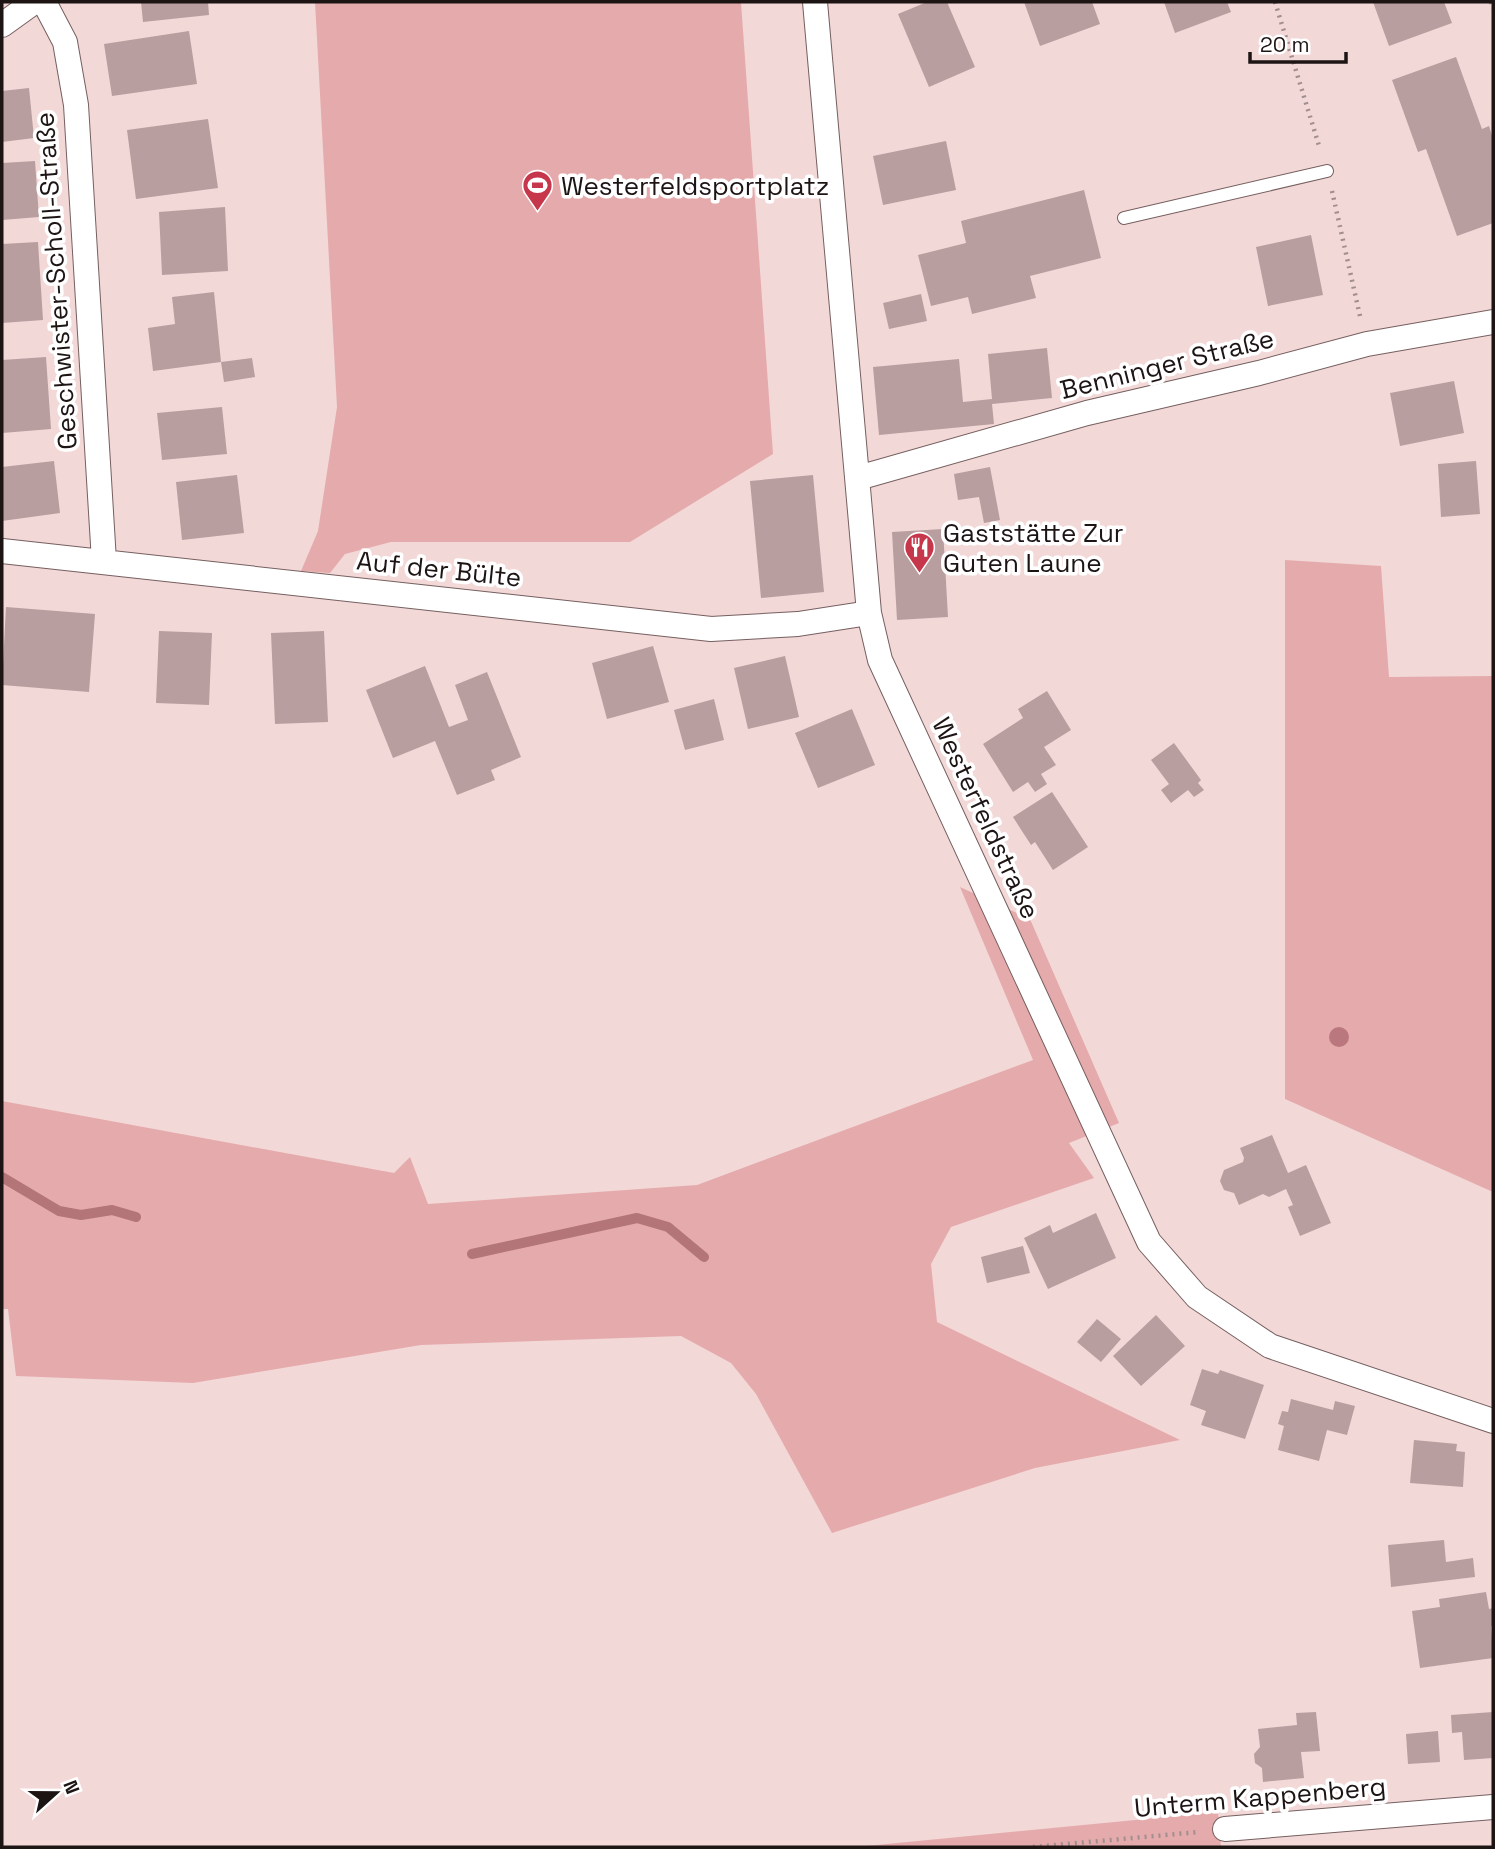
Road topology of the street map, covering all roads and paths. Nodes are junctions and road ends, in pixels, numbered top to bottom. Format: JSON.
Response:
{"nodes":[{"id":1,"x":34,"y":2,"type":"edge"},
{"id":2,"x":44,"y":2,"type":"edge"},
{"id":3,"x":815,"y":2,"type":"edge"},
{"id":4,"x":1275,"y":2,"type":"edge"},
{"id":5,"x":1491,"y":2,"type":"edge"},
{"id":6,"x":1493,"y":9,"type":"edge"},
{"id":7,"x":2,"y":25,"type":"edge"},
{"id":8,"x":1327,"y":171,"type":"junction"},
{"id":9,"x":1124,"y":218,"type":"dead end"},
{"id":10,"x":1493,"y":321,"type":"edge"},
{"id":11,"x":1367,"y":344,"type":"junction"},
{"id":12,"x":858,"y":478,"type":"junction"},
{"id":13,"x":2,"y":551,"type":"edge"},
{"id":14,"x":104,"y":561,"type":"junction"},
{"id":15,"x":869,"y":613,"type":"junction"},
{"id":16,"x":1493,"y":1421,"type":"edge"},
{"id":17,"x":1493,"y":1807,"type":"edge"},
{"id":18,"x":1225,"y":1829,"type":"joint"},
{"id":19,"x":1033,"y":1847,"type":"edge"}],
"edges":[{"from":1,"to":7,"type":"street"},
{"from":2,"to":14,"type":"street","name":"Geschwister-Scholl-Straße"},
{"from":3,"to":12,"type":"street","name":"Westerfeldstraße"},
{"from":4,"to":8,"type":"path"},
{"from":5,"to":6,"type":"path"},
{"from":8,"to":9,"type":"lane"},
{"from":8,"to":11,"type":"path"},
{"from":10,"to":11,"type":"street","name":"Benninger Straße"},
{"from":11,"to":12,"type":"street","name":"Benninger Straße"},
{"from":12,"to":15,"type":"street","name":"Westerfeldstraße"},
{"from":13,"to":14,"type":"street","name":"Auf der Bülte"},
{"from":14,"to":15,"type":"street","name":"Auf der Bülte"},
{"from":15,"to":16,"type":"street","name":"Westerfeldstraße"},
{"from":17,"to":18,"type":"street","name":"Unterm Kappenberg"},
{"from":18,"to":19,"type":"path","name":"Unterm Kappenberg"}]}
